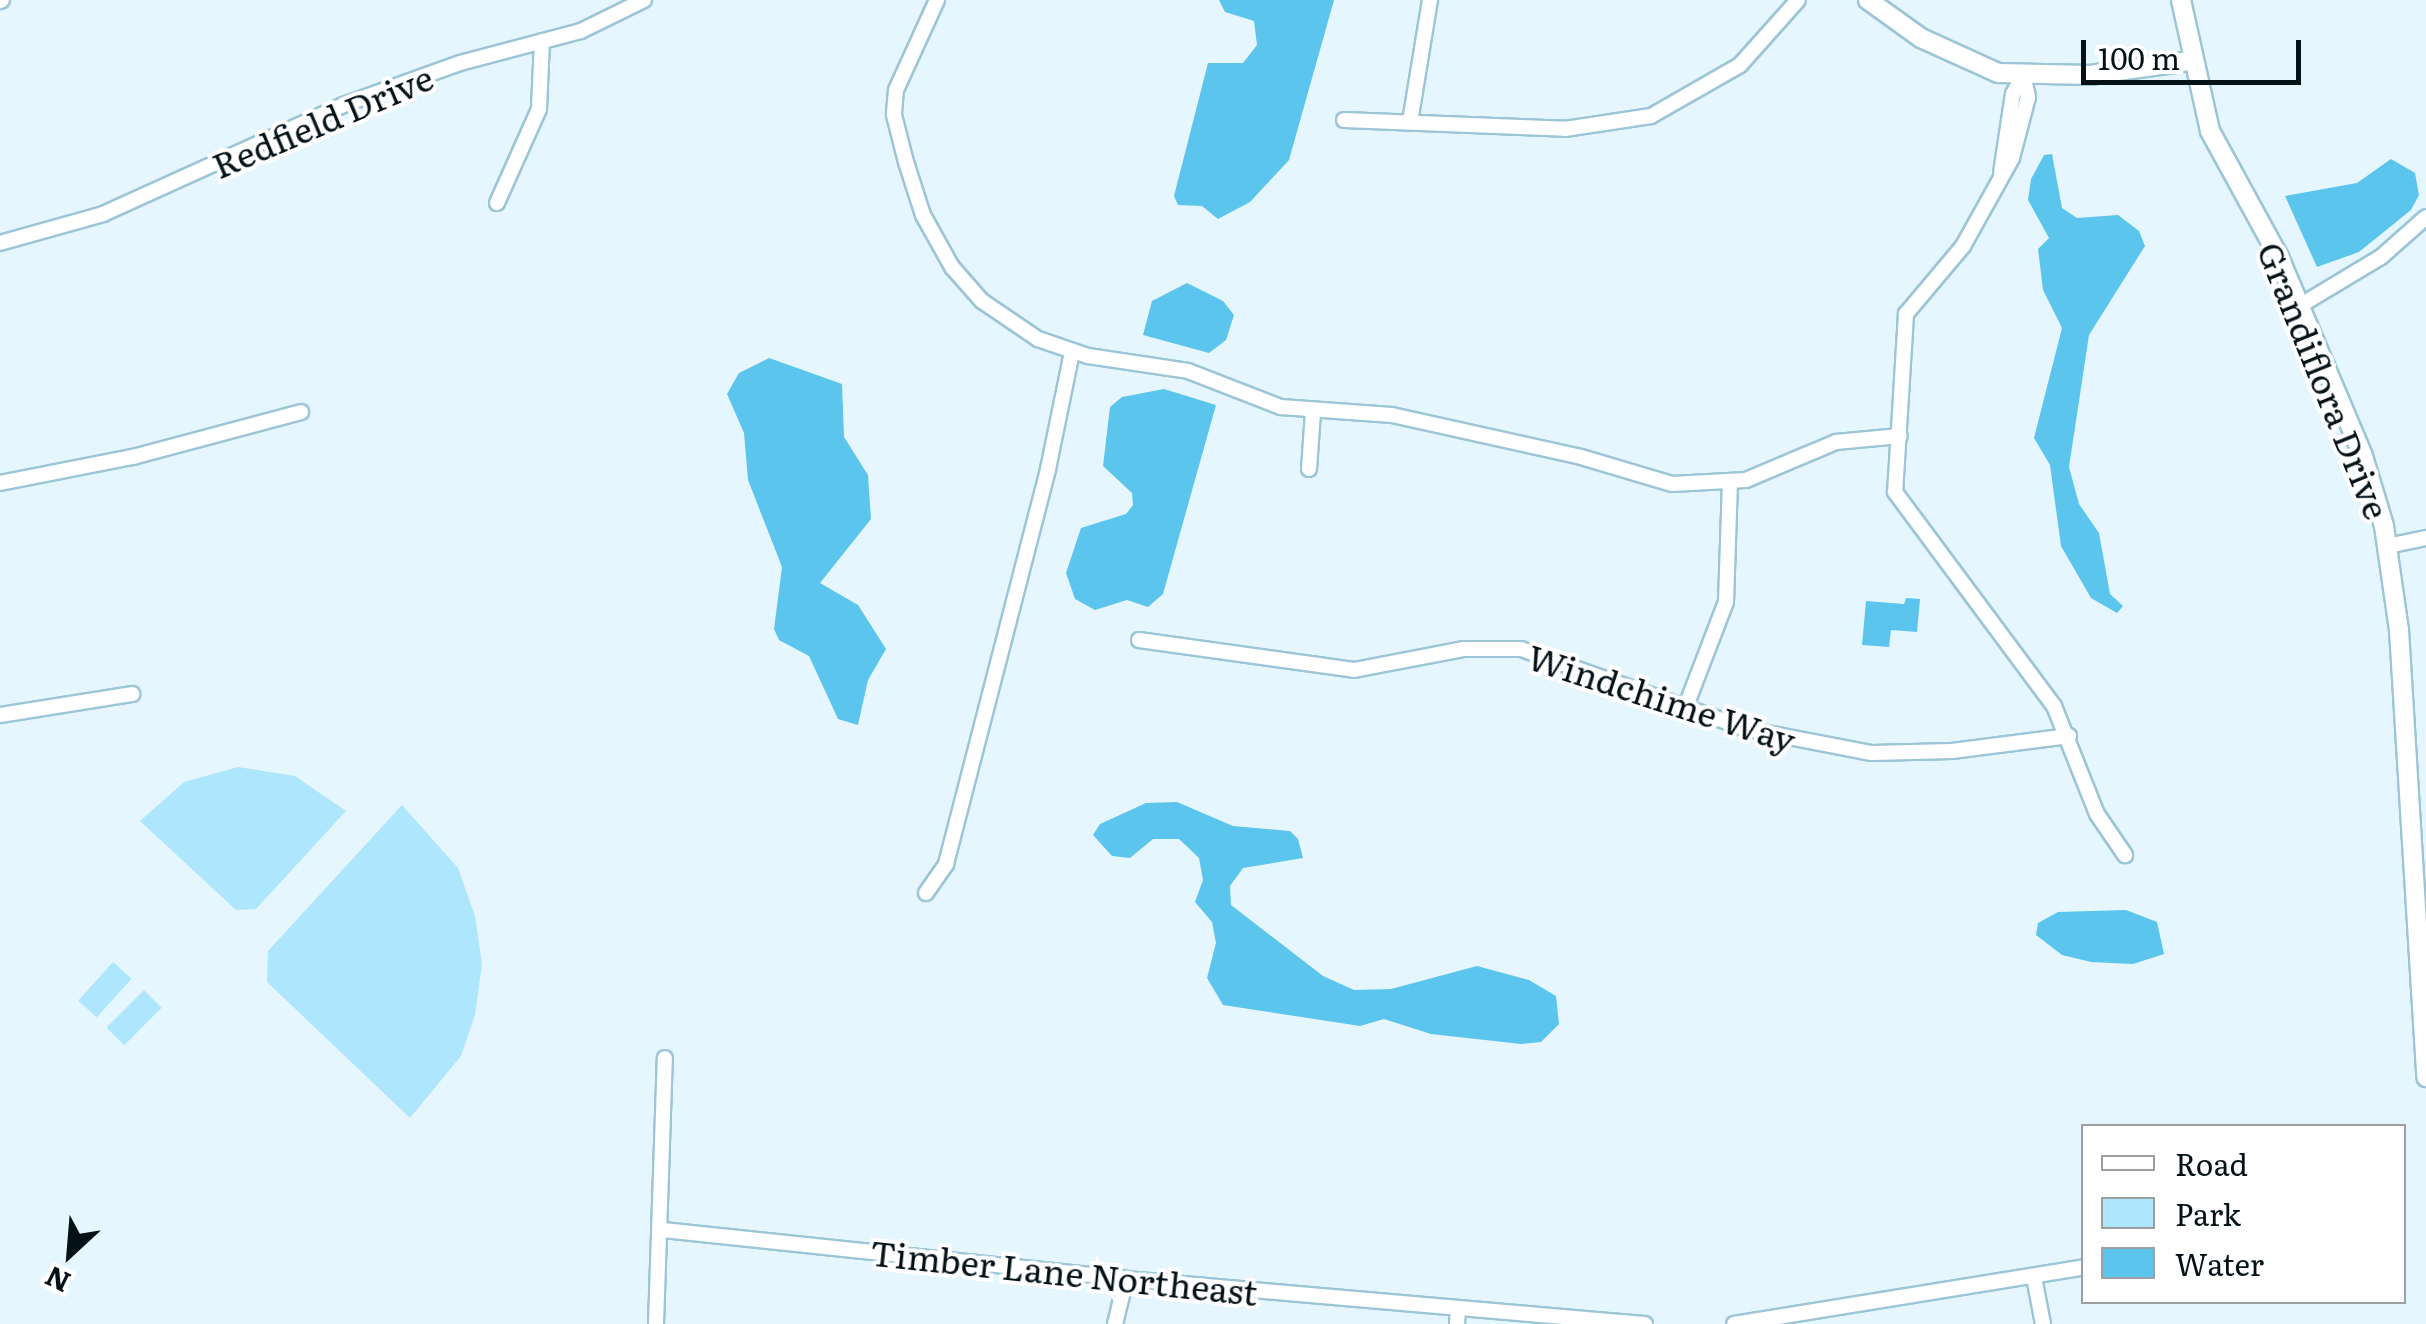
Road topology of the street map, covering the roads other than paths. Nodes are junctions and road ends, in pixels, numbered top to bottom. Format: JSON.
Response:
{"nodes":[{"id":1,"x":644,"y":0,"type":"edge"},
{"id":2,"x":936,"y":0,"type":"edge"},
{"id":3,"x":1430,"y":0,"type":"edge"},
{"id":4,"x":1798,"y":0,"type":"edge"},
{"id":5,"x":1868,"y":0,"type":"edge"},
{"id":6,"x":2180,"y":0,"type":"edge"},
{"id":7,"x":542,"y":42,"type":"junction"},
{"id":8,"x":2190,"y":60,"type":"junction"},
{"id":9,"x":2023,"y":76,"type":"junction"},
{"id":10,"x":1344,"y":120,"type":"dead end"},
{"id":11,"x":1410,"y":122,"type":"junction"},
{"id":12,"x":497,"y":202,"type":"dead end"},
{"id":13,"x":2426,"y":217,"type":"edge"},
{"id":14,"x":0,"y":242,"type":"edge"},
{"id":15,"x":2296,"y":308,"type":"junction"},
{"id":16,"x":1072,"y":352,"type":"junction"},
{"id":17,"x":301,"y":412,"type":"dead end"},
{"id":18,"x":1313,"y":412,"type":"junction"},
{"id":19,"x":1900,"y":436,"type":"junction"},
{"id":20,"x":1308,"y":469,"type":"dead end"},
{"id":21,"x":0,"y":483,"type":"edge"},
{"id":22,"x":1730,"y":484,"type":"junction"},
{"id":23,"x":2426,"y":538,"type":"edge"},
{"id":24,"x":2388,"y":546,"type":"junction"},
{"id":25,"x":1138,"y":640,"type":"dead end"},
{"id":26,"x":132,"y":694,"type":"dead end"},
{"id":27,"x":1686,"y":706,"type":"junction"},
{"id":28,"x":0,"y":715,"type":"edge"},
{"id":29,"x":2069,"y":736,"type":"junction"},
{"id":30,"x":2124,"y":855,"type":"dead end"},
{"id":31,"x":926,"y":893,"type":"dead end"},
{"id":32,"x":665,"y":1058,"type":"dead end"},
{"id":33,"x":2426,"y":1077,"type":"edge"},
{"id":34,"x":663,"y":1230,"type":"junction"},
{"id":35,"x":2081,"y":1267,"type":"edge"},
{"id":36,"x":2034,"y":1277,"type":"junction"},
{"id":37,"x":1126,"y":1279,"type":"junction"},
{"id":38,"x":1458,"y":1316,"type":"edge"},
{"id":39,"x":1762,"y":1323,"type":"edge"},
{"id":40,"x":656,"y":1324,"type":"edge"},
{"id":41,"x":1116,"y":1324,"type":"edge"},
{"id":42,"x":1645,"y":1324,"type":"edge"},
{"id":43,"x":1734,"y":1324,"type":"edge"},
{"id":44,"x":2043,"y":1324,"type":"edge"}],
"edges":[{"from":1,"to":7,"type":"street","name":"Redfield Drive"},
{"from":2,"to":16,"type":"street"},
{"from":3,"to":11,"type":"street"},
{"from":4,"to":11,"type":"street"},
{"from":5,"to":9,"type":"street"},
{"from":6,"to":8,"type":"street","name":"Grandiflora Drive"},
{"from":7,"to":12,"type":"street"},
{"from":7,"to":14,"type":"street","name":"Redfield Drive"},
{"from":8,"to":9,"type":"street"},
{"from":8,"to":15,"type":"street","name":"Grandiflora Drive"},
{"from":9,"to":19,"type":"street"},
{"from":10,"to":11,"type":"street"},
{"from":13,"to":15,"type":"street"},
{"from":15,"to":24,"type":"street","name":"Grandiflora Drive"},
{"from":16,"to":18,"type":"street"},
{"from":16,"to":31,"type":"street"},
{"from":17,"to":21,"type":"street"},
{"from":18,"to":20,"type":"street"},
{"from":18,"to":22,"type":"street"},
{"from":19,"to":22,"type":"street"},
{"from":19,"to":29,"type":"street"},
{"from":22,"to":27,"type":"street"},
{"from":23,"to":24,"type":"street"},
{"from":24,"to":33,"type":"street","name":"Grandiflora Drive"},
{"from":25,"to":27,"type":"street","name":"Windchime Way"},
{"from":26,"to":28,"type":"street"},
{"from":27,"to":29,"type":"street","name":"Windchime Way"},
{"from":29,"to":30,"type":"street"},
{"from":32,"to":34,"type":"street"},
{"from":34,"to":37,"type":"street","name":"Timber Lane Northeast"},
{"from":34,"to":40,"type":"street"},
{"from":35,"to":36,"type":"street"},
{"from":36,"to":39,"type":"street"},
{"from":36,"to":44,"type":"street"},
{"from":37,"to":38,"type":"street","name":"Timber Lane Northeast"},
{"from":37,"to":41,"type":"street"},
{"from":38,"to":42,"type":"street","name":"Timber Lane Northeast"},
{"from":39,"to":43,"type":"street"}]}
